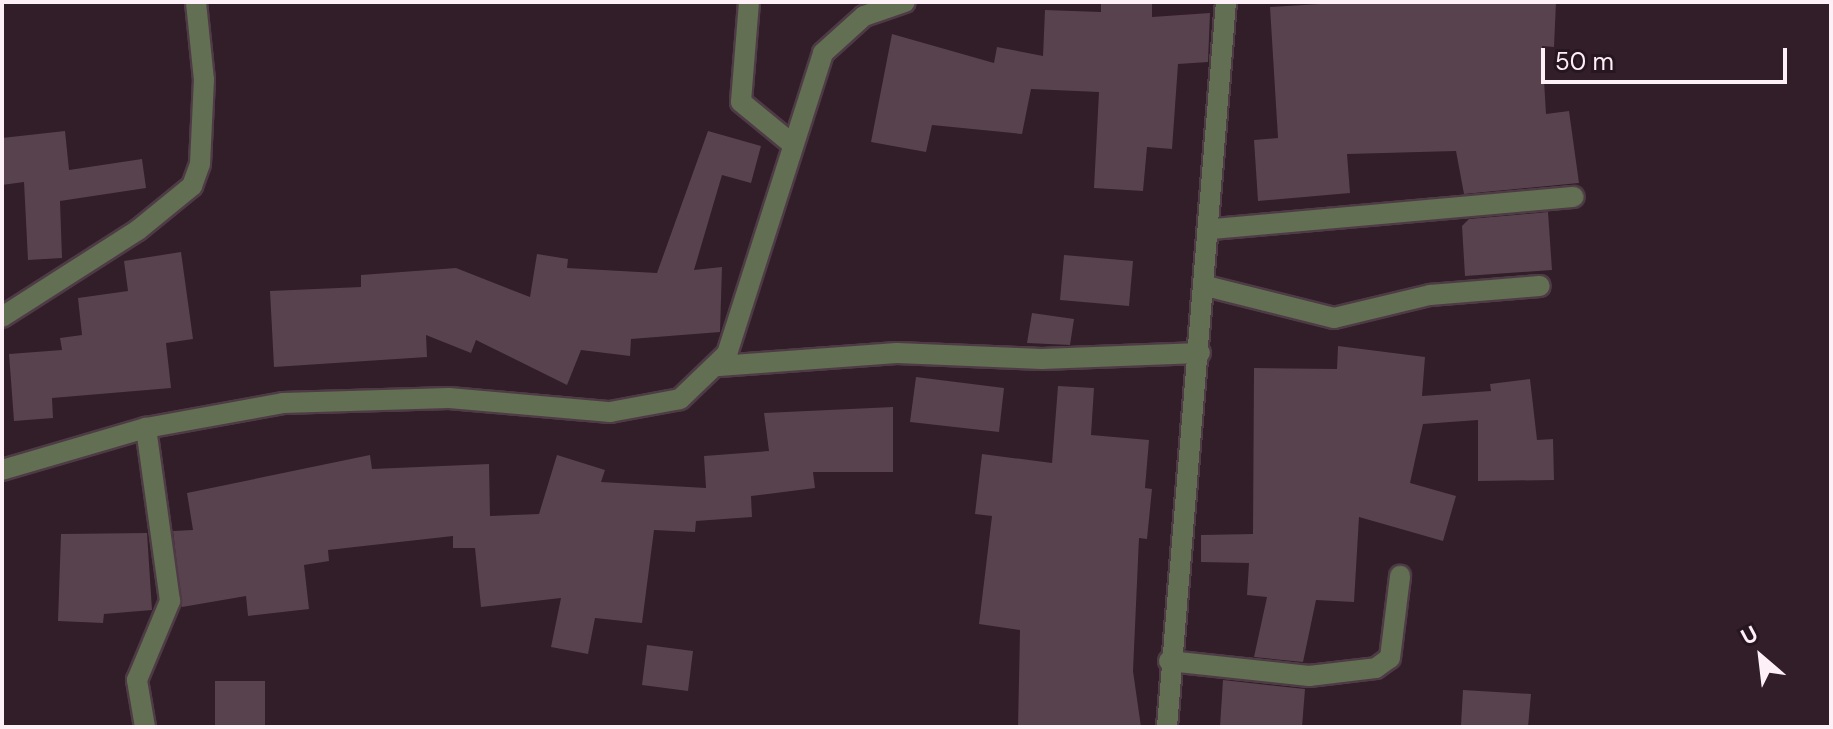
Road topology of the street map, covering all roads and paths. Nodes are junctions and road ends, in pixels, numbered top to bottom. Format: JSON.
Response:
{"nodes":[{"id":1,"x":196,"y":2,"type":"edge"},
{"id":2,"x":749,"y":2,"type":"edge"},
{"id":3,"x":905,"y":2,"type":"edge"},
{"id":4,"x":1226,"y":2,"type":"edge"},
{"id":5,"x":791,"y":143,"type":"junction"},
{"id":6,"x":1574,"y":197,"type":"dead end"},
{"id":7,"x":1213,"y":229,"type":"junction"},
{"id":8,"x":1206,"y":286,"type":"junction"},
{"id":9,"x":1540,"y":286,"type":"dead end"},
{"id":10,"x":2,"y":317,"type":"edge"},
{"id":11,"x":1200,"y":353,"type":"junction"},
{"id":12,"x":719,"y":366,"type":"junction"},
{"id":13,"x":146,"y":428,"type":"junction"},
{"id":14,"x":2,"y":470,"type":"edge"},
{"id":15,"x":1400,"y":576,"type":"dead end"},
{"id":16,"x":1169,"y":661,"type":"junction"},
{"id":17,"x":145,"y":727,"type":"edge"},
{"id":18,"x":1167,"y":727,"type":"edge"}],
"edges":[{"from":1,"to":10,"type":"street"},
{"from":2,"to":5,"type":"street"},
{"from":3,"to":5,"type":"street"},
{"from":4,"to":7,"type":"street"},
{"from":5,"to":12,"type":"street"},
{"from":6,"to":7,"type":"street"},
{"from":7,"to":8,"type":"street"},
{"from":8,"to":9,"type":"street"},
{"from":8,"to":11,"type":"street"},
{"from":11,"to":12,"type":"street"},
{"from":11,"to":16,"type":"street"},
{"from":12,"to":13,"type":"street"},
{"from":13,"to":14,"type":"street"},
{"from":13,"to":17,"type":"street"},
{"from":15,"to":16,"type":"street"},
{"from":16,"to":18,"type":"street"}]}
